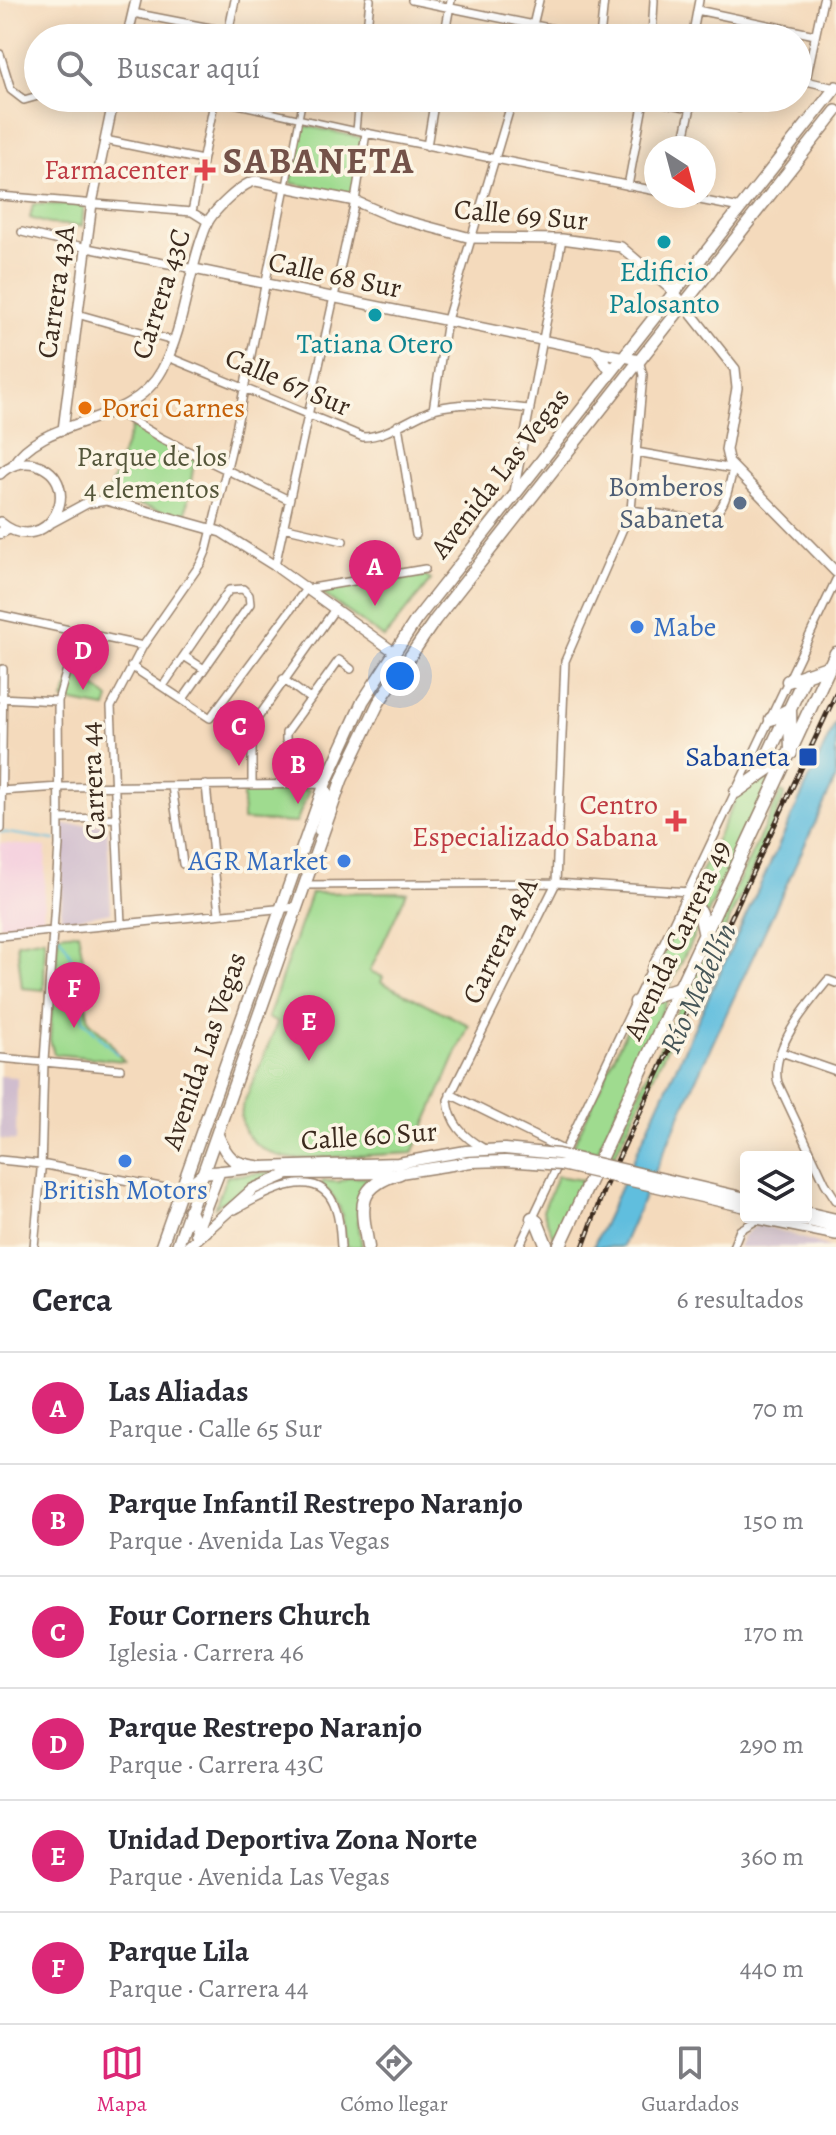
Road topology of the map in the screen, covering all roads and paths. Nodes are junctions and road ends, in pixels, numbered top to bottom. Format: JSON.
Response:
{"nodes":[{"id":1,"x":136,"y":0,"type":"edge"},
{"id":2,"x":235,"y":0,"type":"edge"},
{"id":3,"x":370,"y":0,"type":"edge"},
{"id":4,"x":412,"y":0,"type":"edge"},
{"id":5,"x":539,"y":0,"type":"edge"},
{"id":6,"x":604,"y":0,"type":"edge"},
{"id":7,"x":654,"y":0,"type":"edge"},
{"id":8,"x":699,"y":0,"type":"edge"},
{"id":9,"x":823,"y":0,"type":"edge"},
{"id":10,"x":450,"y":4,"type":"edge"},
{"id":11,"x":697,"y":10,"type":"junction"},
{"id":12,"x":133,"y":13,"type":"junction"},
{"id":13,"x":130,"y":24,"type":"edge"},
{"id":14,"x":180,"y":24,"type":"edge"},
{"id":15,"x":230,"y":24,"type":"edge"},
{"id":16,"x":367,"y":24,"type":"edge"},
{"id":17,"x":446,"y":24,"type":"edge"},
{"id":18,"x":529,"y":24,"type":"edge"},
{"id":19,"x":533,"y":24,"type":"edge"},
{"id":20,"x":601,"y":24,"type":"edge"},
{"id":21,"x":653,"y":24,"type":"edge"},
{"id":22,"x":694,"y":24,"type":"edge"},
{"id":23,"x":763,"y":24,"type":"edge"},
{"id":24,"x":812,"y":34,"type":"edge"},
{"id":25,"x":815,"y":35,"type":"junction"},
{"id":26,"x":812,"y":45,"type":"edge"},
{"id":27,"x":0,"y":54,"type":"edge"},
{"id":28,"x":812,"y":82,"type":"edge"},
{"id":29,"x":836,"y":87,"type":"edge"},
{"id":30,"x":24,"y":100,"type":"edge"},
{"id":31,"x":836,"y":111,"type":"edge"},
{"id":32,"x":111,"y":112,"type":"edge"},
{"id":33,"x":210,"y":112,"type":"edge"},
{"id":34,"x":272,"y":112,"type":"edge"},
{"id":35,"x":300,"y":112,"type":"edge"},
{"id":36,"x":358,"y":112,"type":"edge"},
{"id":37,"x":433,"y":112,"type":"edge"},
{"id":38,"x":508,"y":112,"type":"edge"},
{"id":39,"x":639,"y":112,"type":"edge"},
{"id":40,"x":690,"y":112,"type":"edge"},
{"id":41,"x":299,"y":118,"type":"junction"},
{"id":42,"x":356,"y":131,"type":"junction"},
{"id":43,"x":366,"y":133,"type":"junction"},
{"id":44,"x":685,"y":136,"type":"edge"},
{"id":45,"x":105,"y":140,"type":"junction"},
{"id":46,"x":427,"y":146,"type":"junction"},
{"id":47,"x":493,"y":159,"type":"junction"},
{"id":48,"x":202,"y":160,"type":"junction"},
{"id":49,"x":250,"y":181,"type":"joint"},
{"id":50,"x":628,"y":186,"type":"junction"},
{"id":51,"x":285,"y":187,"type":"junction"},
{"id":52,"x":644,"y":189,"type":"edge"},
{"id":53,"x":0,"y":196,"type":"edge"},
{"id":54,"x":355,"y":201,"type":"junction"},
{"id":55,"x":92,"y":203,"type":"junction"},
{"id":56,"x":716,"y":203,"type":"edge"},
{"id":57,"x":740,"y":208,"type":"junction"},
{"id":58,"x":192,"y":212,"type":"junction"},
{"id":59,"x":208,"y":222,"type":"junction"},
{"id":60,"x":22,"y":232,"type":"dead end"},
{"id":61,"x":475,"y":235,"type":"junction"},
{"id":62,"x":562,"y":239,"type":"junction"},
{"id":63,"x":87,"y":248,"type":"junction"},
{"id":64,"x":194,"y":269,"type":"junction"},
{"id":65,"x":266,"y":283,"type":"junction"},
{"id":66,"x":674,"y":292,"type":"junction"},
{"id":67,"x":334,"y":297,"type":"junction"},
{"id":68,"x":683,"y":304,"type":"junction"},
{"id":69,"x":77,"y":314,"type":"junction"},
{"id":70,"x":447,"y":320,"type":"junction"},
{"id":71,"x":543,"y":340,"type":"junction"},
{"id":72,"x":173,"y":341,"type":"junction"},
{"id":73,"x":597,"y":351,"type":"junction"},
{"id":74,"x":623,"y":356,"type":"junction"},
{"id":75,"x":168,"y":357,"type":"junction"},
{"id":76,"x":639,"y":360,"type":"junction"},
{"id":77,"x":611,"y":371,"type":"junction"},
{"id":78,"x":245,"y":387,"type":"junction"},
{"id":79,"x":530,"y":409,"type":"junction"},
{"id":80,"x":114,"y":410,"type":"junction"},
{"id":81,"x":433,"y":410,"type":"junction"},
{"id":82,"x":308,"y":415,"type":"junction"},
{"id":83,"x":398,"y":425,"type":"junction"},
{"id":84,"x":63,"y":430,"type":"junction"},
{"id":85,"x":636,"y":452,"type":"junction"},
{"id":86,"x":0,"y":464,"type":"edge"},
{"id":87,"x":12,"y":466,"type":"junction"},
{"id":88,"x":226,"y":468,"type":"junction"},
{"id":89,"x":733,"y":469,"type":"junction"},
{"id":90,"x":0,"y":474,"type":"edge"},
{"id":91,"x":513,"y":495,"type":"junction"},
{"id":92,"x":289,"y":500,"type":"junction"},
{"id":93,"x":631,"y":510,"type":"junction"},
{"id":94,"x":50,"y":523,"type":"junction"},
{"id":95,"x":283,"y":527,"type":"junction"},
{"id":96,"x":3,"y":528,"type":"edge"},
{"id":97,"x":212,"y":530,"type":"junction"},
{"id":98,"x":416,"y":535,"type":"dead end"},
{"id":99,"x":343,"y":541,"type":"dead end"},
{"id":100,"x":275,"y":566,"type":"junction"},
{"id":101,"x":425,"y":569,"type":"dead end"},
{"id":102,"x":836,"y":572,"type":"edge"},
{"id":103,"x":836,"y":580,"type":"edge"},
{"id":104,"x":306,"y":589,"type":"junction"},
{"id":105,"x":335,"y":609,"type":"junction"},
{"id":106,"x":0,"y":615,"type":"edge"},
{"id":107,"x":143,"y":646,"type":"junction"},
{"id":108,"x":393,"y":651,"type":"junction"},
{"id":109,"x":836,"y":653,"type":"edge"},
{"id":110,"x":184,"y":656,"type":"junction"},
{"id":111,"x":131,"y":666,"type":"junction"},
{"id":112,"x":830,"y":666,"type":"junction"},
{"id":113,"x":3,"y":669,"type":"dead end"},
{"id":114,"x":67,"y":669,"type":"dead end"},
{"id":115,"x":204,"y":669,"type":"junction"},
{"id":116,"x":351,"y":669,"type":"dead end"},
{"id":117,"x":806,"y":674,"type":"junction"},
{"id":118,"x":283,"y":679,"type":"junction"},
{"id":119,"x":788,"y":681,"type":"junction"},
{"id":120,"x":163,"y":686,"type":"junction"},
{"id":121,"x":1,"y":698,"type":"edge"},
{"id":122,"x":183,"y":699,"type":"junction"},
{"id":123,"x":310,"y":699,"type":"junction"},
{"id":124,"x":58,"y":701,"type":"junction"},
{"id":125,"x":790,"y":709,"type":"junction"},
{"id":126,"x":771,"y":719,"type":"junction"},
{"id":127,"x":290,"y":747,"type":"dead end"},
{"id":128,"x":791,"y":753,"type":"junction"},
{"id":129,"x":758,"y":776,"type":"junction"},
{"id":130,"x":325,"y":784,"type":"junction"},
{"id":131,"x":206,"y":785,"type":"junction"},
{"id":132,"x":252,"y":785,"type":"junction"},
{"id":133,"x":113,"y":786,"type":"junction"},
{"id":134,"x":172,"y":786,"type":"junction"},
{"id":135,"x":60,"y":787,"type":"junction"},
{"id":136,"x":0,"y":791,"type":"edge"},
{"id":137,"x":736,"y":792,"type":"junction"},
{"id":138,"x":117,"y":818,"type":"junction"},
{"id":139,"x":59,"y":819,"type":"junction"},
{"id":140,"x":1,"y":829,"type":"edge"},
{"id":141,"x":318,"y":845,"type":"junction"},
{"id":142,"x":183,"y":864,"type":"dead end"},
{"id":143,"x":556,"y":883,"type":"junction"},
{"id":144,"x":304,"y":885,"type":"junction"},
{"id":145,"x":689,"y":892,"type":"junction"},
{"id":146,"x":296,"y":907,"type":"junction"},
{"id":147,"x":280,"y":909,"type":"junction"},
{"id":148,"x":219,"y":914,"type":"junction"},
{"id":149,"x":121,"y":924,"type":"junction"},
{"id":150,"x":53,"y":930,"type":"junction"},
{"id":151,"x":0,"y":936,"type":"edge"},
{"id":152,"x":705,"y":936,"type":"junction"},
{"id":153,"x":832,"y":982,"type":"edge"},
{"id":154,"x":681,"y":987,"type":"junction"},
{"id":155,"x":636,"y":1002,"type":"junction"},
{"id":156,"x":781,"y":1052,"type":"junction"},
{"id":157,"x":0,"y":1058,"type":"edge"},
{"id":158,"x":44,"y":1061,"type":"junction"},
{"id":159,"x":120,"y":1069,"type":"dead end"},
{"id":160,"x":836,"y":1071,"type":"edge"},
{"id":161,"x":450,"y":1094,"type":"junction"},
{"id":162,"x":211,"y":1106,"type":"junction"},
{"id":163,"x":217,"y":1134,"type":"junction"},
{"id":164,"x":485,"y":1149,"type":"junction"},
{"id":165,"x":565,"y":1151,"type":"junction"},
{"id":166,"x":209,"y":1157,"type":"junction"},
{"id":167,"x":0,"y":1160,"type":"edge"},
{"id":168,"x":41,"y":1164,"type":"junction"},
{"id":169,"x":260,"y":1167,"type":"junction"},
{"id":170,"x":220,"y":1171,"type":"junction"},
{"id":171,"x":203,"y":1173,"type":"junction"},
{"id":172,"x":400,"y":1173,"type":"junction"},
{"id":173,"x":181,"y":1191,"type":"junction"},
{"id":174,"x":740,"y":1197,"type":"edge"},
{"id":175,"x":836,"y":1200,"type":"edge"},
{"id":176,"x":740,"y":1206,"type":"edge"},
{"id":177,"x":190,"y":1211,"type":"junction"},
{"id":178,"x":812,"y":1213,"type":"edge"},
{"id":179,"x":532,"y":1218,"type":"junction"},
{"id":180,"x":836,"y":1219,"type":"edge"},
{"id":181,"x":217,"y":1220,"type":"junction"},
{"id":182,"x":812,"y":1222,"type":"edge"},
{"id":183,"x":836,"y":1228,"type":"edge"},
{"id":184,"x":202,"y":1230,"type":"junction"},
{"id":185,"x":836,"y":1236,"type":"edge"},
{"id":186,"x":190,"y":1246,"type":"edge"},
{"id":187,"x":34,"y":1247,"type":"edge"},
{"id":188,"x":161,"y":1247,"type":"edge"},
{"id":189,"x":177,"y":1247,"type":"edge"},
{"id":190,"x":341,"y":1247,"type":"edge"},
{"id":191,"x":368,"y":1247,"type":"edge"},
{"id":192,"x":519,"y":1247,"type":"edge"},
{"id":193,"x":547,"y":1247,"type":"edge"},
{"id":194,"x":559,"y":1247,"type":"edge"},
{"id":195,"x":733,"y":1247,"type":"edge"}],
"edges":[{"from":1,"to":12,"type":"street"},
{"from":2,"to":15,"type":"street"},
{"from":3,"to":16,"type":"street"},
{"from":4,"to":10,"type":"street"},
{"from":5,"to":19,"type":"street"},
{"from":6,"to":20,"type":"street"},
{"from":7,"to":21,"type":"street"},
{"from":8,"to":11,"type":"street"},
{"from":9,"to":25,"type":"street"},
{"from":10,"to":17,"type":"street"},
{"from":10,"to":18,"type":"street"},
{"from":11,"to":22,"type":"street"},
{"from":11,"to":23,"type":"street"},
{"from":12,"to":13,"type":"street"},
{"from":12,"to":14,"type":"street"},
{"from":24,"to":25,"type":"street"},
{"from":25,"to":26,"type":"street"},
{"from":27,"to":30,"type":"street"},
{"from":28,"to":29,"type":"street"},
{"from":29,"to":57,"type":"main road","name":"Avenida Las Vegas"},
{"from":31,"to":68,"type":"main road","name":"Avenida Las Vegas"},
{"from":32,"to":45,"type":"street","name":"Carrera 43A"},
{"from":33,"to":48,"type":"street"},
{"from":34,"to":41,"type":"street"},
{"from":35,"to":41,"type":"street","name":"Carrera 44"},
{"from":36,"to":42,"type":"street"},
{"from":37,"to":46,"type":"street"},
{"from":38,"to":47,"type":"street"},
{"from":39,"to":50,"type":"street"},
{"from":40,"to":44,"type":"street"},
{"from":41,"to":42,"type":"street"},
{"from":41,"to":51,"type":"street","name":"Carrera 44"},
{"from":42,"to":43,"type":"street"},
{"from":43,"to":46,"type":"street"},
{"from":43,"to":54,"type":"street"},
{"from":45,"to":48,"type":"street"},
{"from":45,"to":55,"type":"street","name":"Carrera 43A"},
{"from":46,"to":47,"type":"street"},
{"from":47,"to":50,"type":"street"},
{"from":47,"to":61,"type":"street"},
{"from":48,"to":58,"type":"street"},
{"from":49,"to":51,"type":"street","name":"Calle 69 Sur"},
{"from":49,"to":59,"type":"street","name":"Carrera 43C"},
{"from":50,"to":52,"type":"street"},
{"from":51,"to":54,"type":"street","name":"Calle 69 Sur"},
{"from":51,"to":65,"type":"street","name":"Carrera 44"},
{"from":53,"to":55,"type":"street"},
{"from":54,"to":61,"type":"street","name":"Calle 69 Sur"},
{"from":54,"to":67,"type":"street"},
{"from":55,"to":58,"type":"street"},
{"from":55,"to":63,"type":"street","name":"Carrera 43A"},
{"from":56,"to":57,"type":"street"},
{"from":57,"to":66,"type":"main road","name":"Avenida Las Vegas"},
{"from":58,"to":59,"type":"street"},
{"from":59,"to":64,"type":"street","name":"Carrera 43C"},
{"from":60,"to":63,"type":"street","name":"Calle 68 Sur"},
{"from":61,"to":62,"type":"street","name":"Calle 69 Sur"},
{"from":61,"to":70,"type":"street"},
{"from":62,"to":66,"type":"street","name":"Calle 69 Sur"},
{"from":62,"to":71,"type":"street"},
{"from":63,"to":64,"type":"street","name":"Calle 68 Sur"},
{"from":63,"to":69,"type":"street","name":"Carrera 43A"},
{"from":64,"to":65,"type":"street","name":"Calle 68 Sur"},
{"from":64,"to":72,"type":"street","name":"Carrera 43C"},
{"from":65,"to":67,"type":"street","name":"Calle 68 Sur"},
{"from":65,"to":78,"type":"street","name":"Carrera 44"},
{"from":66,"to":68,"type":"street","name":"Calle 69 Sur"},
{"from":66,"to":74,"type":"main road","name":"Avenida Las Vegas"},
{"from":67,"to":70,"type":"street","name":"Calle 68 Sur"},
{"from":67,"to":82,"type":"street"},
{"from":68,"to":76,"type":"main road","name":"Avenida Las Vegas"},
{"from":68,"to":89,"type":"street","name":"Calle 69 Sur"},
{"from":69,"to":72,"type":"street"},
{"from":69,"to":84,"type":"street","name":"Carrera 43A"},
{"from":70,"to":71,"type":"street","name":"Calle 68 Sur"},
{"from":70,"to":81,"type":"street"},
{"from":71,"to":73,"type":"street","name":"Calle 68 Sur"},
{"from":71,"to":79,"type":"street"},
{"from":72,"to":75,"type":"street","name":"Carrera 43C"},
{"from":73,"to":74,"type":"street","name":"Calle 68 Sur"},
{"from":73,"to":77,"type":"main road"},
{"from":74,"to":76,"type":"street","name":"Calle 68 Sur"},
{"from":74,"to":77,"type":"main road","name":"Avenida Las Vegas"},
{"from":75,"to":78,"type":"street","name":"Calle 67 Sur"},
{"from":75,"to":80,"type":"street","name":"Carrera 43C"},
{"from":76,"to":85,"type":"street","name":"Carrera 48A"},
{"from":76,"to":141,"type":"main road","name":"Avenida Las Vegas"},
{"from":77,"to":91,"type":"main road","name":"Avenida Las Vegas"},
{"from":78,"to":82,"type":"street","name":"Calle 67 Sur"},
{"from":78,"to":88,"type":"street","name":"Carrera 44"},
{"from":79,"to":81,"type":"street","name":"Calle 67 Sur"},
{"from":79,"to":91,"type":"street"},
{"from":80,"to":84,"type":"street","name":"Carrera 43C"},
{"from":80,"to":88,"type":"street"},
{"from":81,"to":83,"type":"street","name":"Calle 67 Sur"},
{"from":82,"to":83,"type":"street","name":"Calle 67 Sur"},
{"from":82,"to":92,"type":"street"},
{"from":83,"to":98,"type":"street"},
{"from":84,"to":87,"type":"street"},
{"from":85,"to":89,"type":"street"},
{"from":85,"to":93,"type":"street","name":"Carrera 48A"},
{"from":86,"to":87,"type":"street"},
{"from":87,"to":90,"type":"street"},
{"from":87,"to":94,"type":"street"},
{"from":88,"to":92,"type":"street"},
{"from":88,"to":97,"type":"street","name":"Carrera 44"},
{"from":89,"to":93,"type":"street"},
{"from":89,"to":102,"type":"street"},
{"from":91,"to":108,"type":"main road","name":"Avenida Las Vegas"},
{"from":92,"to":95,"type":"street"},
{"from":93,"to":143,"type":"street","name":"Carrera 48A"},
{"from":94,"to":96,"type":"street"},
{"from":94,"to":97,"type":"street"},
{"from":95,"to":99,"type":"street"},
{"from":95,"to":100,"type":"street"},
{"from":97,"to":100,"type":"street"},
{"from":97,"to":107,"type":"street","name":"Carrera 44"},
{"from":100,"to":104,"type":"street"},
{"from":101,"to":104,"type":"street"},
{"from":103,"to":119,"type":"street"},
{"from":104,"to":105,"type":"street"},
{"from":104,"to":122,"type":"street"},
{"from":105,"to":108,"type":"street"},
{"from":105,"to":118,"type":"street"},
{"from":106,"to":107,"type":"street"},
{"from":107,"to":111,"type":"street","name":"Carrera 44"},
{"from":108,"to":130,"type":"main road","name":"Avenida Las Vegas"},
{"from":109,"to":112,"type":"highway","name":"Avenida Carrera 49"},
{"from":110,"to":115,"type":"street"},
{"from":110,"to":115,"type":"street"},
{"from":110,"to":120,"type":"street"},
{"from":111,"to":120,"type":"street"},
{"from":111,"to":133,"type":"street","name":"Carrera 44"},
{"from":112,"to":117,"type":"highway"},
{"from":112,"to":128,"type":"highway","name":"Avenida Carrera 49"},
{"from":113,"to":121,"type":"street"},
{"from":114,"to":124,"type":"street"},
{"from":115,"to":122,"type":"street"},
{"from":116,"to":123,"type":"street"},
{"from":117,"to":119,"type":"highway"},
{"from":117,"to":125,"type":"highway"},
{"from":118,"to":123,"type":"street"},
{"from":118,"to":132,"type":"street"},
{"from":119,"to":126,"type":"street"},
{"from":120,"to":122,"type":"street"},
{"from":121,"to":124,"type":"street"},
{"from":121,"to":136,"type":"street"},
{"from":123,"to":127,"type":"street"},
{"from":124,"to":135,"type":"street"},
{"from":125,"to":126,"type":"highway"},
{"from":125,"to":128,"type":"highway"},
{"from":125,"to":129,"type":"highway"},
{"from":126,"to":137,"type":"street"},
{"from":128,"to":129,"type":"highway"},
{"from":128,"to":152,"type":"highway","name":"Avenida Carrera 49"},
{"from":129,"to":137,"type":"highway"},
{"from":130,"to":132,"type":"street"},
{"from":130,"to":141,"type":"street"},
{"from":130,"to":147,"type":"main road","name":"Avenida Las Vegas"},
{"from":131,"to":132,"type":"street"},
{"from":131,"to":134,"type":"street"},
{"from":131,"to":148,"type":"street"},
{"from":133,"to":134,"type":"street"},
{"from":133,"to":135,"type":"street"},
{"from":133,"to":138,"type":"street","name":"Carrera 44"},
{"from":134,"to":142,"type":"street"},
{"from":135,"to":136,"type":"street"},
{"from":135,"to":139,"type":"street"},
{"from":136,"to":140,"type":"street"},
{"from":137,"to":145,"type":"street"},
{"from":138,"to":139,"type":"street"},
{"from":138,"to":149,"type":"street","name":"Carrera 44"},
{"from":139,"to":150,"type":"street"},
{"from":141,"to":144,"type":"main road","name":"Avenida Las Vegas"},
{"from":143,"to":144,"type":"street"},
{"from":143,"to":145,"type":"street"},
{"from":143,"to":161,"type":"street","name":"Carrera 48A"},
{"from":144,"to":146,"type":"main road","name":"Avenida Las Vegas"},
{"from":145,"to":152,"type":"highway"},
{"from":145,"to":155,"type":"street"},
{"from":146,"to":147,"type":"street"},
{"from":146,"to":163,"type":"main road","name":"Avenida Las Vegas"},
{"from":147,"to":148,"type":"street"},
{"from":147,"to":162,"type":"main road","name":"Avenida Las Vegas"},
{"from":148,"to":149,"type":"street"},
{"from":149,"to":150,"type":"street"},
{"from":150,"to":151,"type":"street"},
{"from":150,"to":158,"type":"street"},
{"from":152,"to":154,"type":"highway","name":"Avenida Carrera 49"},
{"from":153,"to":156,"type":"street"},
{"from":154,"to":155,"type":"highway"},
{"from":154,"to":194,"type":"highway","name":"Avenida Carrera 49"},
{"from":155,"to":165,"type":"street"},
{"from":156,"to":160,"type":"street"},
{"from":156,"to":175,"type":"street"},
{"from":157,"to":158,"type":"street"},
{"from":158,"to":159,"type":"street"},
{"from":158,"to":168,"type":"street"},
{"from":161,"to":164,"type":"street"},
{"from":161,"to":165,"type":"street"},
{"from":162,"to":166,"type":"main road"},
{"from":162,"to":173,"type":"main road","name":"Avenida Las Vegas"},
{"from":163,"to":166,"type":"main road","name":"Avenida Las Vegas"},
{"from":163,"to":169,"type":"main road"},
{"from":164,"to":169,"type":"main road","name":"Calle 60 Sur"},
{"from":164,"to":174,"type":"main road","name":"Calle 60 Sur","bridge":true},
{"from":165,"to":179,"type":"street"},
{"from":166,"to":171,"type":"main road","name":"Avenida Las Vegas"},
{"from":167,"to":168,"type":"street"},
{"from":168,"to":173,"type":"street"},
{"from":168,"to":187,"type":"street"},
{"from":169,"to":170,"type":"main road","name":"Calle 60 Sur"},
{"from":170,"to":171,"type":"main road","name":"Calle 60 Sur"},
{"from":170,"to":184,"type":"main road"},
{"from":171,"to":173,"type":"main road"},
{"from":171,"to":177,"type":"main road","name":"Avenida Las Vegas"},
{"from":172,"to":176,"type":"main road","name":"Calle 60 Sur","bridge":true},
{"from":172,"to":181,"type":"main road","name":"Calle 60 Sur"},
{"from":172,"to":191,"type":"highway"},
{"from":173,"to":177,"type":"main road"},
{"from":173,"to":188,"type":"main road","name":"Avenida Las Vegas"},
{"from":177,"to":184,"type":"main road"},
{"from":177,"to":189,"type":"main road","name":"Avenida Las Vegas"},
{"from":178,"to":180,"type":"main road"},
{"from":179,"to":192,"type":"street"},
{"from":179,"to":193,"type":"highway"},
{"from":181,"to":184,"type":"main road","name":"Calle 60 Sur"},
{"from":181,"to":190,"type":"street","name":"Calle 60 Sur"},
{"from":182,"to":183,"type":"main road"},
{"from":184,"to":186,"type":"main road"},
{"from":185,"to":195,"type":"street"}]}
